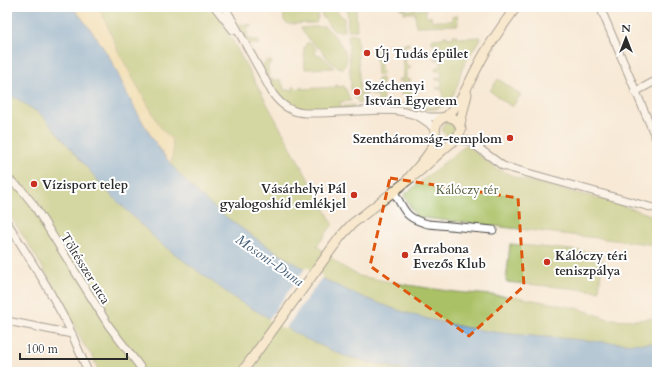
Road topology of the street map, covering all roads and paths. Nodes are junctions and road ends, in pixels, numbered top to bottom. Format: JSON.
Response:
{"nodes":[{"id":1,"x":215,"y":7,"type":"edge"},
{"id":2,"x":225,"y":7,"type":"edge"},
{"id":3,"x":516,"y":7,"type":"edge"},
{"id":4,"x":600,"y":7,"type":"edge"},
{"id":5,"x":241,"y":37,"type":"junction"},
{"id":6,"x":471,"y":79,"type":"junction"},
{"id":7,"x":657,"y":80,"type":"edge"},
{"id":8,"x":635,"y":92,"type":"junction"},
{"id":9,"x":408,"y":112,"type":"junction"},
{"id":10,"x":445,"y":117,"type":"junction"},
{"id":11,"x":460,"y":124,"type":"junction"},
{"id":12,"x":436,"y":132,"type":"junction"},
{"id":13,"x":454,"y":140,"type":"junction"},
{"id":14,"x":657,"y":141,"type":"edge"},
{"id":15,"x":7,"y":178,"type":"edge"},
{"id":16,"x":408,"y":179,"type":"junction"},
{"id":17,"x":393,"y":191,"type":"junction"},
{"id":18,"x":657,"y":209,"type":"edge"},
{"id":19,"x":7,"y":222,"type":"edge"},
{"id":20,"x":493,"y":230,"type":"dead end"},
{"id":21,"x":7,"y":321,"type":"edge"},
{"id":22,"x":72,"y":334,"type":"junction"},
{"id":23,"x":88,"y":372,"type":"edge"},
{"id":24,"x":144,"y":372,"type":"edge"},
{"id":25,"x":242,"y":372,"type":"edge"}],
"edges":[{"from":1,"to":5,"type":"street"},
{"from":2,"to":5,"type":"street"},
{"from":3,"to":6,"type":"street"},
{"from":4,"to":8,"type":"street"},
{"from":5,"to":9,"type":"street"},
{"from":6,"to":10,"type":"street"},
{"from":6,"to":11,"type":"street"},
{"from":7,"to":8,"type":"street"},
{"from":8,"to":14,"type":"street"},
{"from":9,"to":10,"type":"street"},
{"from":9,"to":12,"type":"street"},
{"from":10,"to":11,"type":"street"},
{"from":10,"to":12,"type":"street"},
{"from":11,"to":13,"type":"street"},
{"from":12,"to":13,"type":"street"},
{"from":12,"to":16,"type":"street"},
{"from":13,"to":16,"type":"street"},
{"from":13,"to":18,"type":"street"},
{"from":15,"to":24,"type":"street","name":"Töltésszer utca"},
{"from":16,"to":17,"type":"street"},
{"from":17,"to":20,"type":"street"},
{"from":17,"to":25,"type":"street"},
{"from":19,"to":22,"type":"street"},
{"from":21,"to":22,"type":"street"},
{"from":22,"to":23,"type":"street"}]}
